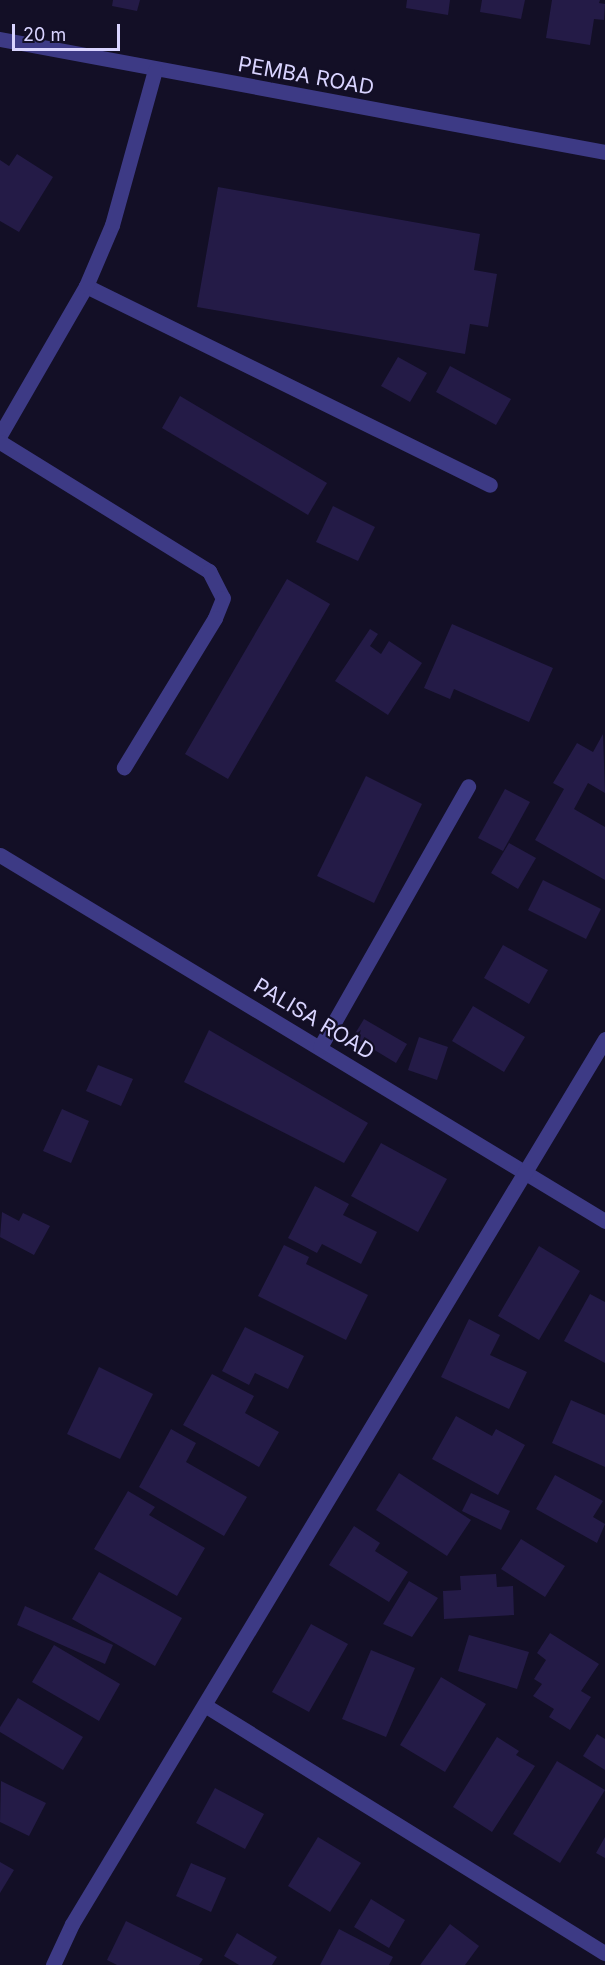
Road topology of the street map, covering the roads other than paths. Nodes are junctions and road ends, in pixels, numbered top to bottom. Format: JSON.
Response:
{"nodes":[{"id":1,"x":0,"y":39,"type":"edge"},
{"id":2,"x":155,"y":70,"type":"junction"},
{"id":3,"x":605,"y":152,"type":"edge"},
{"id":4,"x":86,"y":286,"type":"junction"},
{"id":5,"x":0,"y":435,"type":"edge"},
{"id":6,"x":0,"y":441,"type":"edge"},
{"id":7,"x":490,"y":485,"type":"dead end"},
{"id":8,"x":124,"y":767,"type":"dead end"},
{"id":9,"x":468,"y":786,"type":"dead end"},
{"id":10,"x":0,"y":855,"type":"edge"},
{"id":11,"x":605,"y":1039,"type":"edge"},
{"id":12,"x":320,"y":1047,"type":"junction"},
{"id":13,"x":525,"y":1171,"type":"junction"},
{"id":14,"x":605,"y":1221,"type":"edge"},
{"id":15,"x":206,"y":1706,"type":"junction"},
{"id":16,"x":605,"y":1953,"type":"edge"},
{"id":17,"x":52,"y":1965,"type":"edge"}],
"edges":[{"from":1,"to":2,"type":"street","name":"PEMBA ROAD"},
{"from":2,"to":3,"type":"street","name":"PEMBA ROAD"},
{"from":2,"to":4,"type":"street"},
{"from":4,"to":5,"type":"street"},
{"from":4,"to":7,"type":"street"},
{"from":6,"to":8,"type":"street"},
{"from":9,"to":12,"type":"street"},
{"from":10,"to":12,"type":"street","name":"PALISA ROAD"},
{"from":11,"to":13,"type":"street"},
{"from":12,"to":13,"type":"street","name":"PALISA ROAD"},
{"from":13,"to":14,"type":"street","name":"PALISA ROAD"},
{"from":13,"to":15,"type":"street"},
{"from":15,"to":16,"type":"street"},
{"from":15,"to":17,"type":"street"}]}
